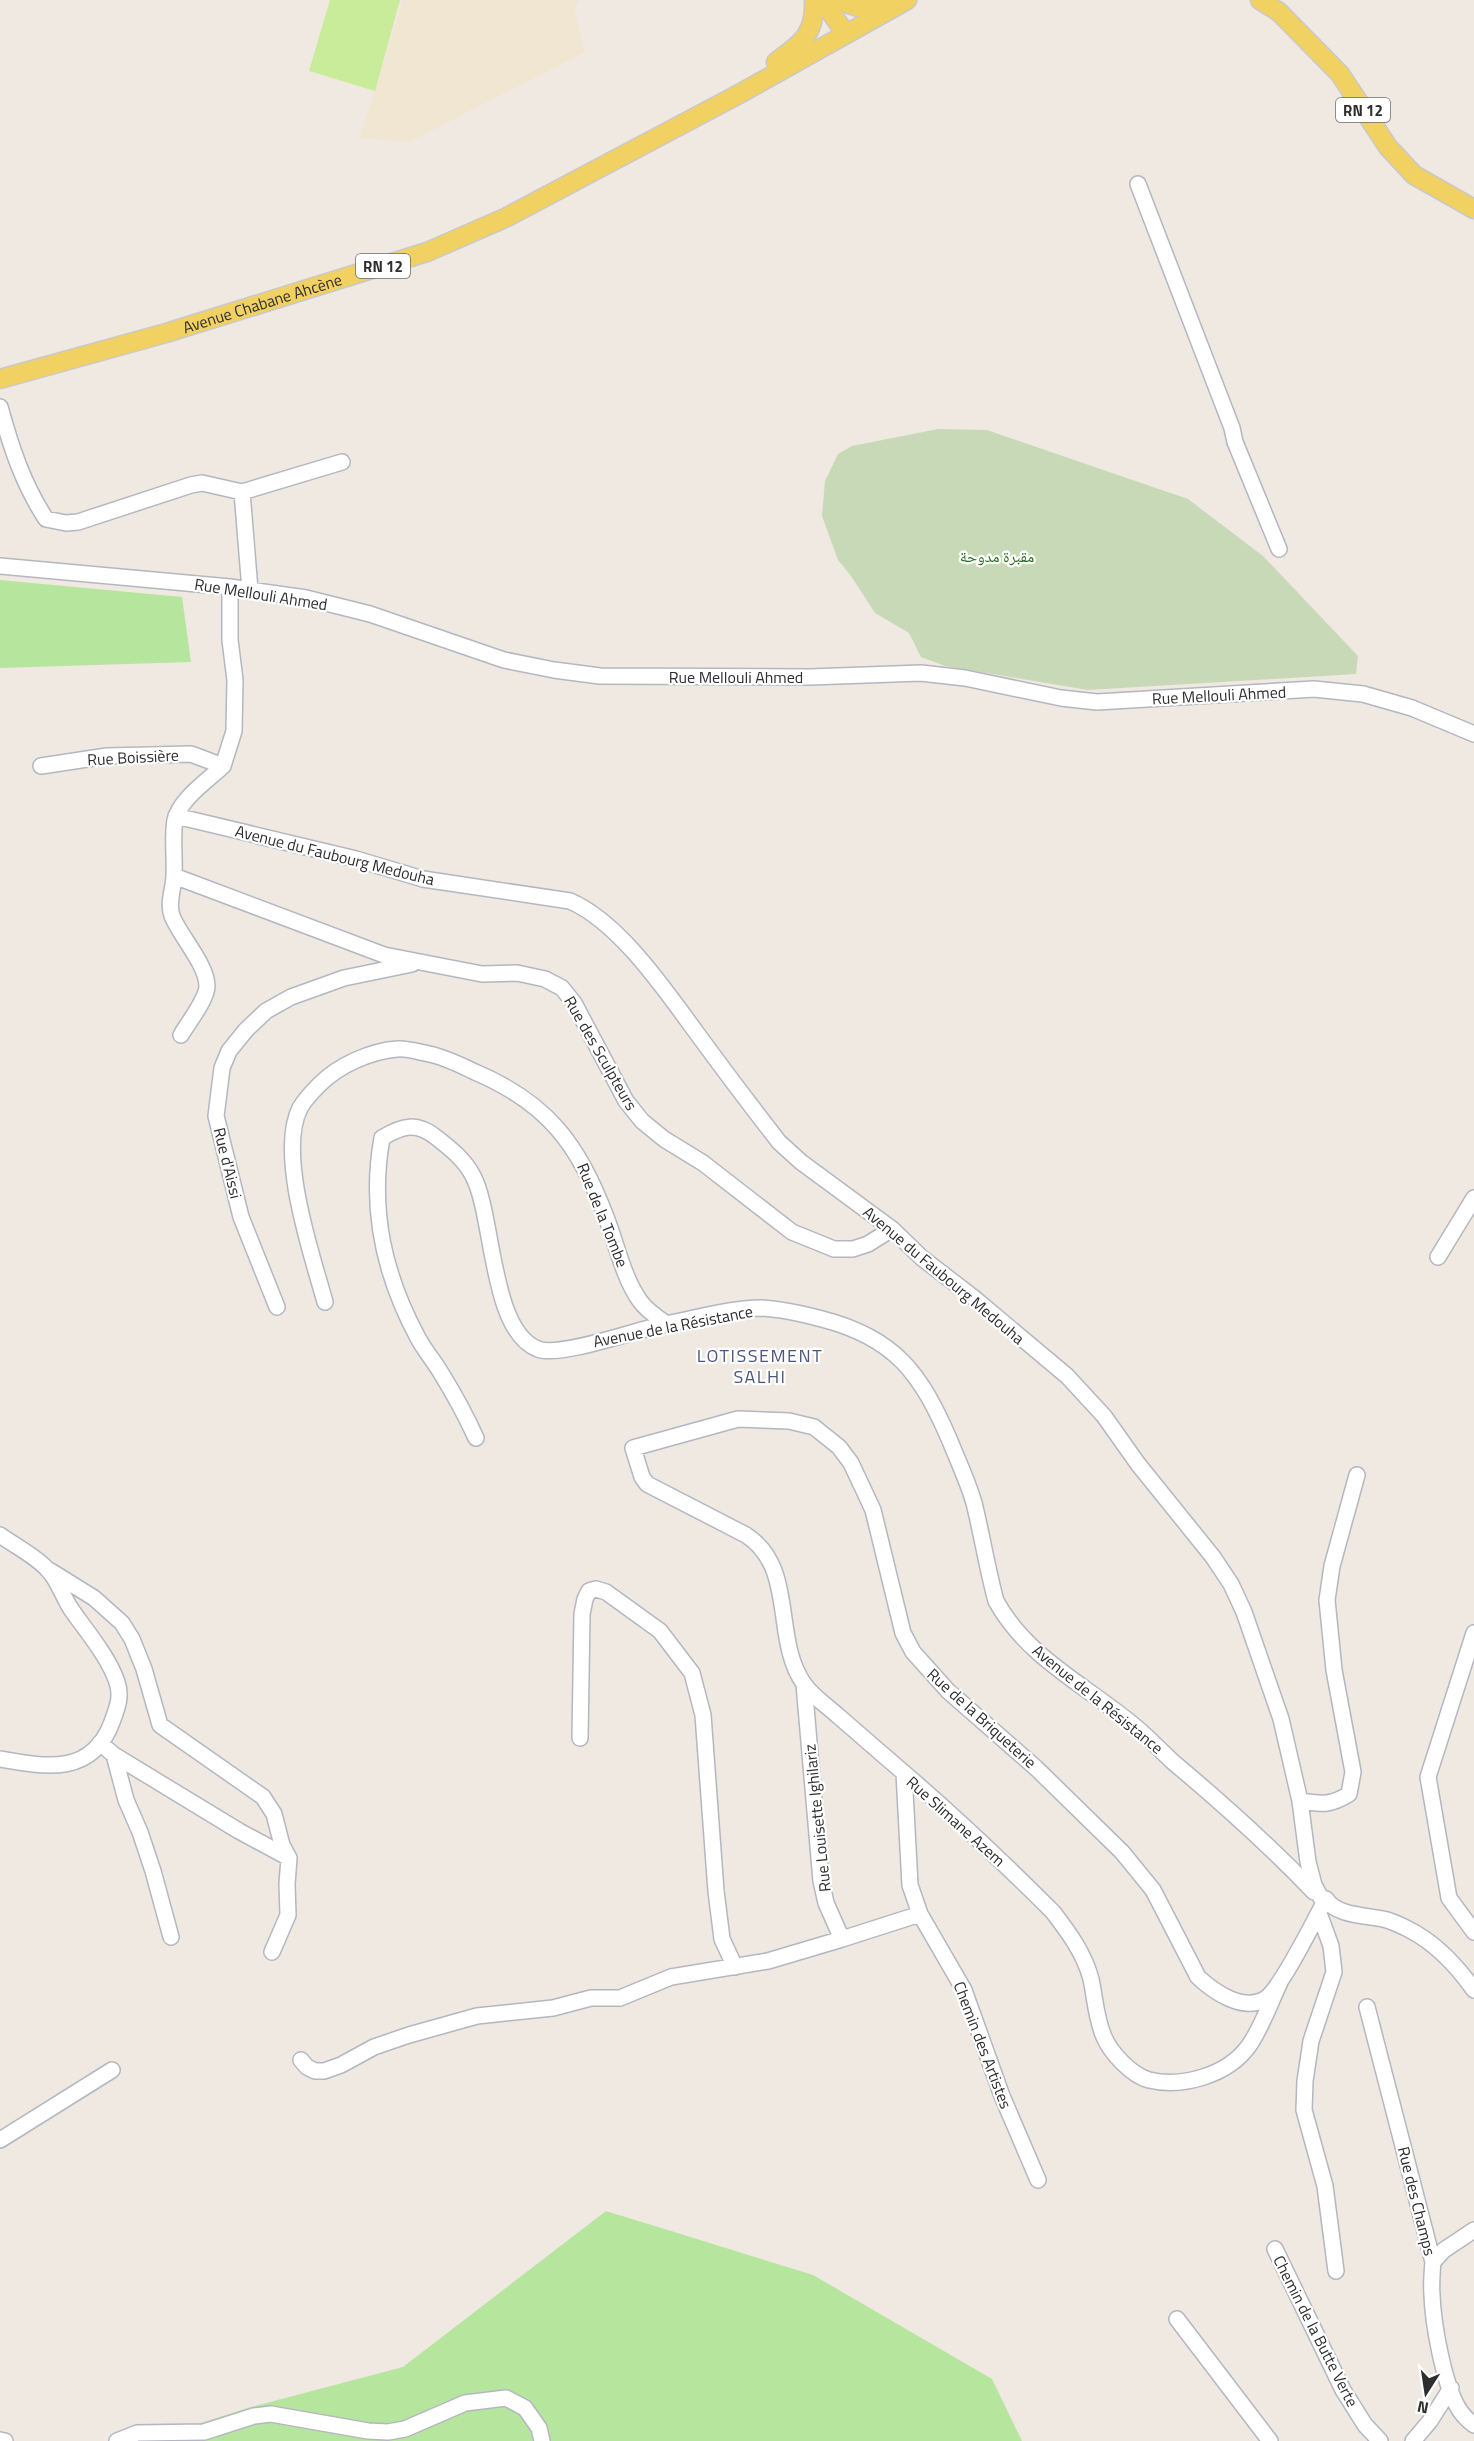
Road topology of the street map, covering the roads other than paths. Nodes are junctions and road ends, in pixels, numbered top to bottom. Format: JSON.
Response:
{"nodes":[{"id":1,"x":814,"y":0,"type":"edge"},
{"id":2,"x":822,"y":0,"type":"edge"},
{"id":3,"x":837,"y":0,"type":"edge"},
{"id":4,"x":907,"y":0,"type":"edge"},
{"id":5,"x":1260,"y":0,"type":"edge"},
{"id":6,"x":846,"y":34,"type":"junction"},
{"id":7,"x":741,"y":93,"type":"junction"},
{"id":8,"x":1138,"y":184,"type":"dead end"},
{"id":9,"x":1474,"y":209,"type":"edge"},
{"id":10,"x":0,"y":379,"type":"edge"},
{"id":11,"x":0,"y":406,"type":"edge"},
{"id":12,"x":342,"y":462,"type":"dead end"},
{"id":13,"x":242,"y":492,"type":"junction"},
{"id":14,"x":1278,"y":549,"type":"dead end"},
{"id":15,"x":0,"y":566,"type":"edge"},
{"id":16,"x":230,"y":587,"type":"junction"},
{"id":17,"x":250,"y":590,"type":"junction"},
{"id":18,"x":1474,"y":734,"type":"edge"},
{"id":19,"x":41,"y":766,"type":"dead end"},
{"id":20,"x":223,"y":766,"type":"junction"},
{"id":21,"x":176,"y":816,"type":"junction"},
{"id":22,"x":174,"y":876,"type":"junction"},
{"id":23,"x":421,"y":962,"type":"junction"},
{"id":24,"x":181,"y":1035,"type":"dead end"},
{"id":25,"x":1474,"y":1198,"type":"edge"},
{"id":26,"x":892,"y":1229,"type":"junction"},
{"id":27,"x":1438,"y":1257,"type":"dead end"},
{"id":28,"x":325,"y":1302,"type":"dead end"},
{"id":29,"x":278,"y":1307,"type":"dead end"},
{"id":30,"x":668,"y":1325,"type":"junction"},
{"id":31,"x":476,"y":1438,"type":"dead end"},
{"id":32,"x":633,"y":1448,"type":"joint"},
{"id":33,"x":1358,"y":1475,"type":"dead end"},
{"id":34,"x":0,"y":1535,"type":"edge"},
{"id":35,"x":49,"y":1570,"type":"junction"},
{"id":36,"x":1474,"y":1633,"type":"edge"},
{"id":37,"x":804,"y":1684,"type":"junction"},
{"id":38,"x":580,"y":1738,"type":"dead end"},
{"id":39,"x":100,"y":1743,"type":"junction"},
{"id":40,"x":114,"y":1755,"type":"junction"},
{"id":41,"x":0,"y":1759,"type":"edge"},
{"id":42,"x":904,"y":1773,"type":"junction"},
{"id":43,"x":1300,"y":1800,"type":"junction"},
{"id":44,"x":289,"y":1858,"type":"junction"},
{"id":45,"x":1322,"y":1903,"type":"junction"},
{"id":46,"x":920,"y":1914,"type":"junction"},
{"id":47,"x":1474,"y":1932,"type":"edge"},
{"id":48,"x":171,"y":1937,"type":"dead end"},
{"id":49,"x":842,"y":1939,"type":"junction"},
{"id":50,"x":272,"y":1952,"type":"dead end"},
{"id":51,"x":735,"y":1967,"type":"junction"},
{"id":52,"x":1282,"y":1978,"type":"junction"},
{"id":53,"x":1474,"y":1990,"type":"edge"},
{"id":54,"x":1367,"y":2007,"type":"dead end"},
{"id":55,"x":301,"y":2060,"type":"dead end"},
{"id":56,"x":112,"y":2070,"type":"dead end"},
{"id":57,"x":0,"y":2140,"type":"edge"},
{"id":58,"x":1038,"y":2180,"type":"dead end"},
{"id":59,"x":1474,"y":2230,"type":"edge"},
{"id":60,"x":1275,"y":2249,"type":"dead end"},
{"id":61,"x":1433,"y":2262,"type":"junction"},
{"id":62,"x":1336,"y":2271,"type":"dead end"},
{"id":63,"x":1176,"y":2319,"type":"dead end"},
{"id":64,"x":1451,"y":2388,"type":"junction"},
{"id":65,"x":1474,"y":2425,"type":"edge"},
{"id":66,"x":0,"y":2440,"type":"edge"},
{"id":67,"x":5,"y":2441,"type":"edge"},
{"id":68,"x":117,"y":2441,"type":"edge"},
{"id":69,"x":542,"y":2441,"type":"edge"},
{"id":70,"x":1270,"y":2441,"type":"edge"},
{"id":71,"x":1380,"y":2441,"type":"edge"},
{"id":72,"x":1413,"y":2441,"type":"edge"}],
"edges":[{"from":1,"to":7,"type":"main road"},
{"from":2,"to":6,"type":"main road"},
{"from":3,"to":4,"type":"main road"},
{"from":4,"to":6,"type":"main road","number":"RN 12"},
{"from":5,"to":9,"type":"main road","number":"RN 12"},
{"from":6,"to":7,"type":"main road","number":"RN 12"},
{"from":7,"to":10,"type":"main road","name":"Avenue Chabane Ahcène","number":"RN 12"},
{"from":8,"to":14,"type":"street"},
{"from":11,"to":13,"type":"street"},
{"from":12,"to":13,"type":"street"},
{"from":13,"to":17,"type":"street"},
{"from":15,"to":16,"type":"street","name":"Rue Mellouli Ahmed"},
{"from":16,"to":17,"type":"street","name":"Rue Mellouli Ahmed"},
{"from":16,"to":20,"type":"street"},
{"from":17,"to":18,"type":"street","name":"Rue Mellouli Ahmed"},
{"from":19,"to":20,"type":"street","name":"Rue Boissière"},
{"from":20,"to":21,"type":"street"},
{"from":21,"to":22,"type":"street"},
{"from":21,"to":26,"type":"street","name":"Avenue du Faubourg Medouha"},
{"from":22,"to":23,"type":"street","name":"Rue des Sculpteurs"},
{"from":22,"to":24,"type":"street"},
{"from":23,"to":26,"type":"street","name":"Rue des Sculpteurs"},
{"from":23,"to":29,"type":"street","name":"Rue d'Aissi"},
{"from":25,"to":27,"type":"street"},
{"from":26,"to":43,"type":"street","name":"Avenue du Faubourg Medouha"},
{"from":28,"to":30,"type":"street","name":"Rue de la Tombe"},
{"from":30,"to":31,"type":"street","name":"Avenue de la Résistance"},
{"from":30,"to":45,"type":"street","name":"Avenue de la Résistance"},
{"from":32,"to":37,"type":"street","name":"Rue Slimane Azem"},
{"from":32,"to":52,"type":"street","name":"Rue de la Briqueterie"},
{"from":33,"to":43,"type":"street"},
{"from":34,"to":35,"type":"street"},
{"from":35,"to":39,"type":"street"},
{"from":35,"to":44,"type":"street"},
{"from":36,"to":47,"type":"street"},
{"from":37,"to":42,"type":"street","name":"Rue Slimane Azem"},
{"from":37,"to":49,"type":"street","name":"Rue Louisette Ighilariz"},
{"from":38,"to":51,"type":"street"},
{"from":39,"to":40,"type":"street"},
{"from":39,"to":41,"type":"street"},
{"from":40,"to":44,"type":"street"},
{"from":40,"to":48,"type":"street"},
{"from":42,"to":46,"type":"street"},
{"from":42,"to":52,"type":"street","name":"Rue Slimane Azem"},
{"from":43,"to":45,"type":"street","name":"Avenue du Faubourg Medouha"},
{"from":44,"to":50,"type":"street"},
{"from":45,"to":52,"type":"street","name":"Rue de la Briqueterie"},
{"from":45,"to":53,"type":"street"},
{"from":45,"to":62,"type":"street","name":"Avenue du Faubourg Medouha"},
{"from":46,"to":49,"type":"street"},
{"from":46,"to":58,"type":"street","name":"Chemin des Artistes"},
{"from":49,"to":51,"type":"street"},
{"from":51,"to":55,"type":"street"},
{"from":54,"to":61,"type":"street","name":"Rue des Champs"},
{"from":56,"to":57,"type":"street"},
{"from":59,"to":61,"type":"street"},
{"from":60,"to":71,"type":"street","name":"Chemin de la Butte Verte"},
{"from":61,"to":64,"type":"street","name":"Rue des Champs"},
{"from":63,"to":70,"type":"street"},
{"from":64,"to":65,"type":"street","name":"Rue des Champs"},
{"from":64,"to":72,"type":"street"},
{"from":66,"to":67,"type":"street"},
{"from":68,"to":69,"type":"street"}]}
